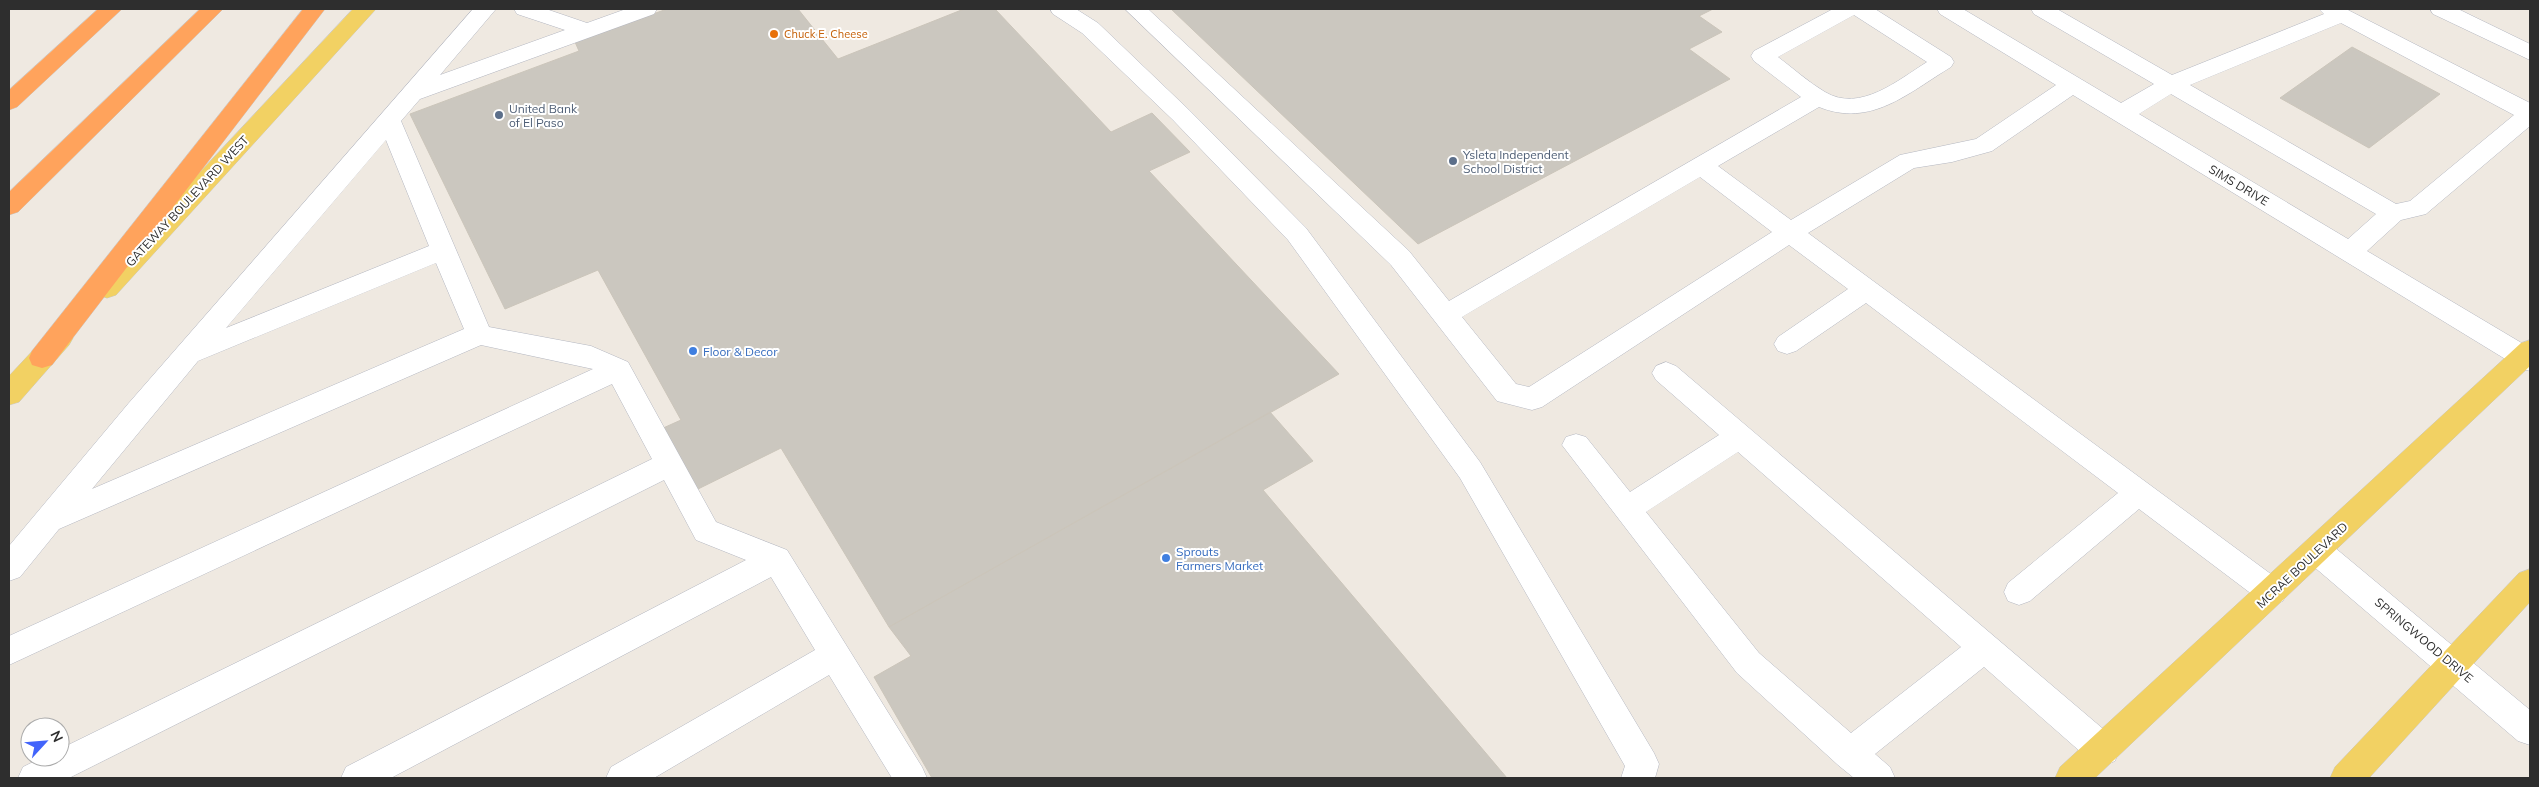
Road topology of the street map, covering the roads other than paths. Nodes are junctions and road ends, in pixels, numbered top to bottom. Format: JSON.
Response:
{"nodes":[{"id":1,"x":111,"y":9,"type":"edge"},
{"id":2,"x":212,"y":9,"type":"edge"},
{"id":3,"x":314,"y":9,"type":"edge"},
{"id":4,"x":366,"y":9,"type":"edge"},
{"id":5,"x":485,"y":9,"type":"edge"},
{"id":6,"x":525,"y":9,"type":"edge"},
{"id":7,"x":646,"y":9,"type":"edge"},
{"id":8,"x":1061,"y":9,"type":"edge"},
{"id":9,"x":1136,"y":9,"type":"edge"},
{"id":10,"x":1849,"y":9,"type":"edge"},
{"id":11,"x":1860,"y":9,"type":"edge"},
{"id":12,"x":1948,"y":9,"type":"edge"},
{"id":13,"x":2042,"y":9,"type":"edge"},
{"id":14,"x":2441,"y":9,"type":"edge"},
{"id":15,"x":2336,"y":12,"type":"edge"},
{"id":16,"x":586,"y":30,"type":"junction"},
{"id":17,"x":2530,"y":53,"type":"edge"},
{"id":18,"x":2073,"y":84,"type":"junction"},
{"id":19,"x":2171,"y":84,"type":"junction"},
{"id":20,"x":412,"y":94,"type":"junction"},
{"id":21,"x":1817,"y":98,"type":"junction"},
{"id":22,"x":9,"y":102,"type":"edge"},
{"id":23,"x":2530,"y":113,"type":"edge"},
{"id":24,"x":2121,"y":114,"type":"junction"},
{"id":25,"x":389,"y":120,"type":"junction"},
{"id":26,"x":1700,"y":165,"type":"junction"},
{"id":27,"x":9,"y":206,"type":"edge"},
{"id":28,"x":2393,"y":213,"type":"junction"},
{"id":29,"x":1790,"y":232,"type":"junction"},
{"id":30,"x":444,"y":250,"type":"junction"},
{"id":31,"x":2350,"y":252,"type":"junction"},
{"id":32,"x":1867,"y":289,"type":"junction"},
{"id":33,"x":1445,"y":315,"type":"junction"},
{"id":34,"x":479,"y":334,"type":"junction"},
{"id":35,"x":1788,"y":344,"type":"dead end"},
{"id":36,"x":189,"y":353,"type":"junction"},
{"id":37,"x":2528,"y":356,"type":"edge"},
{"id":38,"x":42,"y":358,"type":"junction"},
{"id":39,"x":618,"y":369,"type":"junction"},
{"id":40,"x":1666,"y":373,"type":"dead end"},
{"id":41,"x":9,"y":394,"type":"edge"},
{"id":42,"x":1740,"y":436,"type":"junction"},
{"id":43,"x":1576,"y":445,"type":"dead end"},
{"id":44,"x":669,"y":464,"type":"junction"},
{"id":45,"x":2138,"y":492,"type":"junction"},
{"id":46,"x":1627,"y":509,"type":"junction"},
{"id":47,"x":47,"y":521,"type":"junction"},
{"id":48,"x":2317,"y":551,"type":"junction"},
{"id":49,"x":776,"y":560,"type":"junction"},
{"id":50,"x":9,"y":568,"type":"edge"},
{"id":51,"x":2530,"y":582,"type":"edge"},
{"id":52,"x":2019,"y":592,"type":"dead end"},
{"id":53,"x":2272,"y":592,"type":"junction"},
{"id":54,"x":1984,"y":648,"type":"junction"},
{"id":55,"x":9,"y":651,"type":"edge"},
{"id":56,"x":835,"y":655,"type":"junction"},
{"id":57,"x":2452,"y":663,"type":"junction"},
{"id":58,"x":2530,"y":730,"type":"edge"},
{"id":59,"x":2103,"y":750,"type":"junction"},
{"id":60,"x":1850,"y":754,"type":"junction"},
{"id":61,"x":35,"y":778,"type":"edge"},
{"id":62,"x":358,"y":778,"type":"edge"},
{"id":63,"x":623,"y":778,"type":"edge"},
{"id":64,"x":910,"y":778,"type":"edge"},
{"id":65,"x":1638,"y":778,"type":"edge"},
{"id":66,"x":1878,"y":778,"type":"edge"},
{"id":67,"x":2072,"y":778,"type":"edge"},
{"id":68,"x":2347,"y":778,"type":"edge"}],
"edges":[{"from":1,"to":22,"type":"highway"},
{"from":2,"to":27,"type":"highway"},
{"from":3,"to":38,"type":"highway"},
{"from":4,"to":38,"type":"main road","name":"GATEWAY BOULEVARD WEST"},
{"from":5,"to":20,"type":"street"},
{"from":6,"to":16,"type":"street"},
{"from":7,"to":16,"type":"street"},
{"from":8,"to":65,"type":"street"},
{"from":9,"to":33,"type":"street"},
{"from":10,"to":21,"type":"street"},
{"from":11,"to":21,"type":"street"},
{"from":12,"to":18,"type":"street","name":"SIMS DRIVE"},
{"from":13,"to":19,"type":"street"},
{"from":14,"to":17,"type":"street"},
{"from":15,"to":19,"type":"street"},
{"from":15,"to":23,"type":"street"},
{"from":16,"to":20,"type":"street"},
{"from":18,"to":24,"type":"street","name":"SIMS DRIVE"},
{"from":18,"to":29,"type":"street"},
{"from":19,"to":24,"type":"street"},
{"from":19,"to":28,"type":"street"},
{"from":20,"to":25,"type":"street"},
{"from":21,"to":26,"type":"street"},
{"from":23,"to":28,"type":"street"},
{"from":24,"to":31,"type":"street","name":"SIMS DRIVE"},
{"from":25,"to":30,"type":"street"},
{"from":25,"to":36,"type":"street"},
{"from":26,"to":29,"type":"street"},
{"from":26,"to":33,"type":"street"},
{"from":28,"to":31,"type":"street"},
{"from":29,"to":32,"type":"street"},
{"from":29,"to":33,"type":"street"},
{"from":30,"to":34,"type":"street"},
{"from":30,"to":36,"type":"street"},
{"from":31,"to":37,"type":"street","name":"SIMS DRIVE"},
{"from":32,"to":35,"type":"street"},
{"from":32,"to":45,"type":"street"},
{"from":34,"to":39,"type":"street"},
{"from":34,"to":47,"type":"street"},
{"from":36,"to":47,"type":"street"},
{"from":37,"to":48,"type":"main road","name":"MCRAE BOULEVARD"},
{"from":38,"to":41,"type":"main road","name":"GATEWAY BOULEVARD WEST"},
{"from":39,"to":44,"type":"street"},
{"from":39,"to":55,"type":"street"},
{"from":40,"to":42,"type":"street"},
{"from":42,"to":46,"type":"street"},
{"from":42,"to":54,"type":"street"},
{"from":43,"to":46,"type":"street"},
{"from":44,"to":49,"type":"street"},
{"from":44,"to":61,"type":"street"},
{"from":45,"to":52,"type":"street"},
{"from":45,"to":53,"type":"street"},
{"from":46,"to":60,"type":"street"},
{"from":47,"to":50,"type":"street"},
{"from":48,"to":53,"type":"main road","name":"MCRAE BOULEVARD"},
{"from":48,"to":57,"type":"street","name":"SPRINGWOOD DRIVE"},
{"from":49,"to":56,"type":"street"},
{"from":49,"to":62,"type":"street"},
{"from":51,"to":57,"type":"main road"},
{"from":53,"to":59,"type":"main road","name":"MCRAE BOULEVARD"},
{"from":54,"to":59,"type":"street"},
{"from":54,"to":60,"type":"street"},
{"from":56,"to":63,"type":"street"},
{"from":56,"to":64,"type":"street"},
{"from":57,"to":58,"type":"street","name":"SPRINGWOOD DRIVE"},
{"from":57,"to":68,"type":"main road"},
{"from":59,"to":67,"type":"main road","name":"MCRAE BOULEVARD"},
{"from":60,"to":66,"type":"street"}]}
